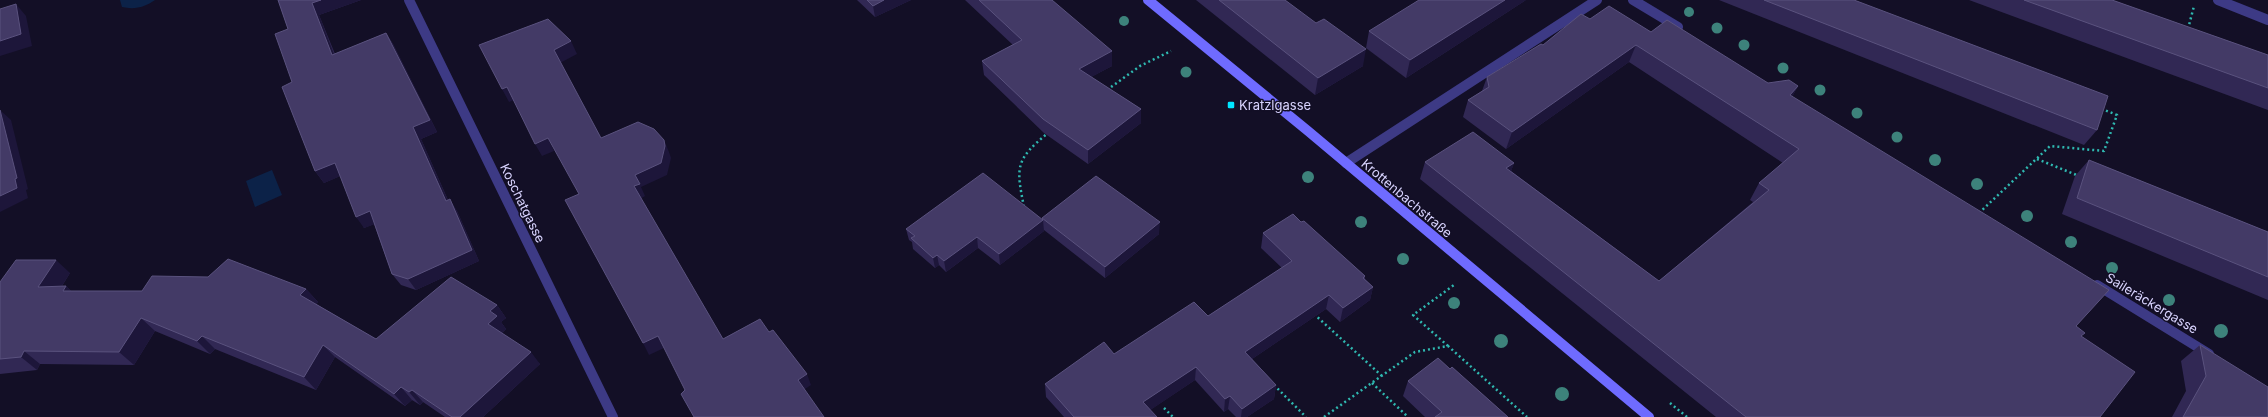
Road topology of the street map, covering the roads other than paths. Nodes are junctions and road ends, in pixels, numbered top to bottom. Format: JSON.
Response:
{"nodes":[{"id":1,"x":408,"y":0,"type":"edge"},
{"id":2,"x":1148,"y":0,"type":"edge"},
{"id":3,"x":1597,"y":0,"type":"edge"},
{"id":4,"x":1633,"y":0,"type":"edge"},
{"id":5,"x":2218,"y":0,"type":"edge"},
{"id":6,"x":2268,"y":20,"type":"edge"},
{"id":7,"x":1688,"y":33,"type":"edge"},
{"id":8,"x":1346,"y":163,"type":"junction"},
{"id":9,"x":2087,"y":279,"type":"edge"},
{"id":10,"x":2221,"y":361,"type":"edge"},
{"id":11,"x":614,"y":417,"type":"edge"},
{"id":12,"x":1649,"y":417,"type":"edge"}],
"edges":[{"from":1,"to":11,"type":"street","name":"Koschatgasse"},
{"from":2,"to":8,"type":"main road","name":"Krottenbachstraße"},
{"from":3,"to":8,"type":"street"},
{"from":4,"to":7,"type":"street"},
{"from":5,"to":6,"type":"street"},
{"from":8,"to":12,"type":"main road","name":"Krottenbachstraße"},
{"from":9,"to":10,"type":"street","name":"Saileräckergasse"}]}
